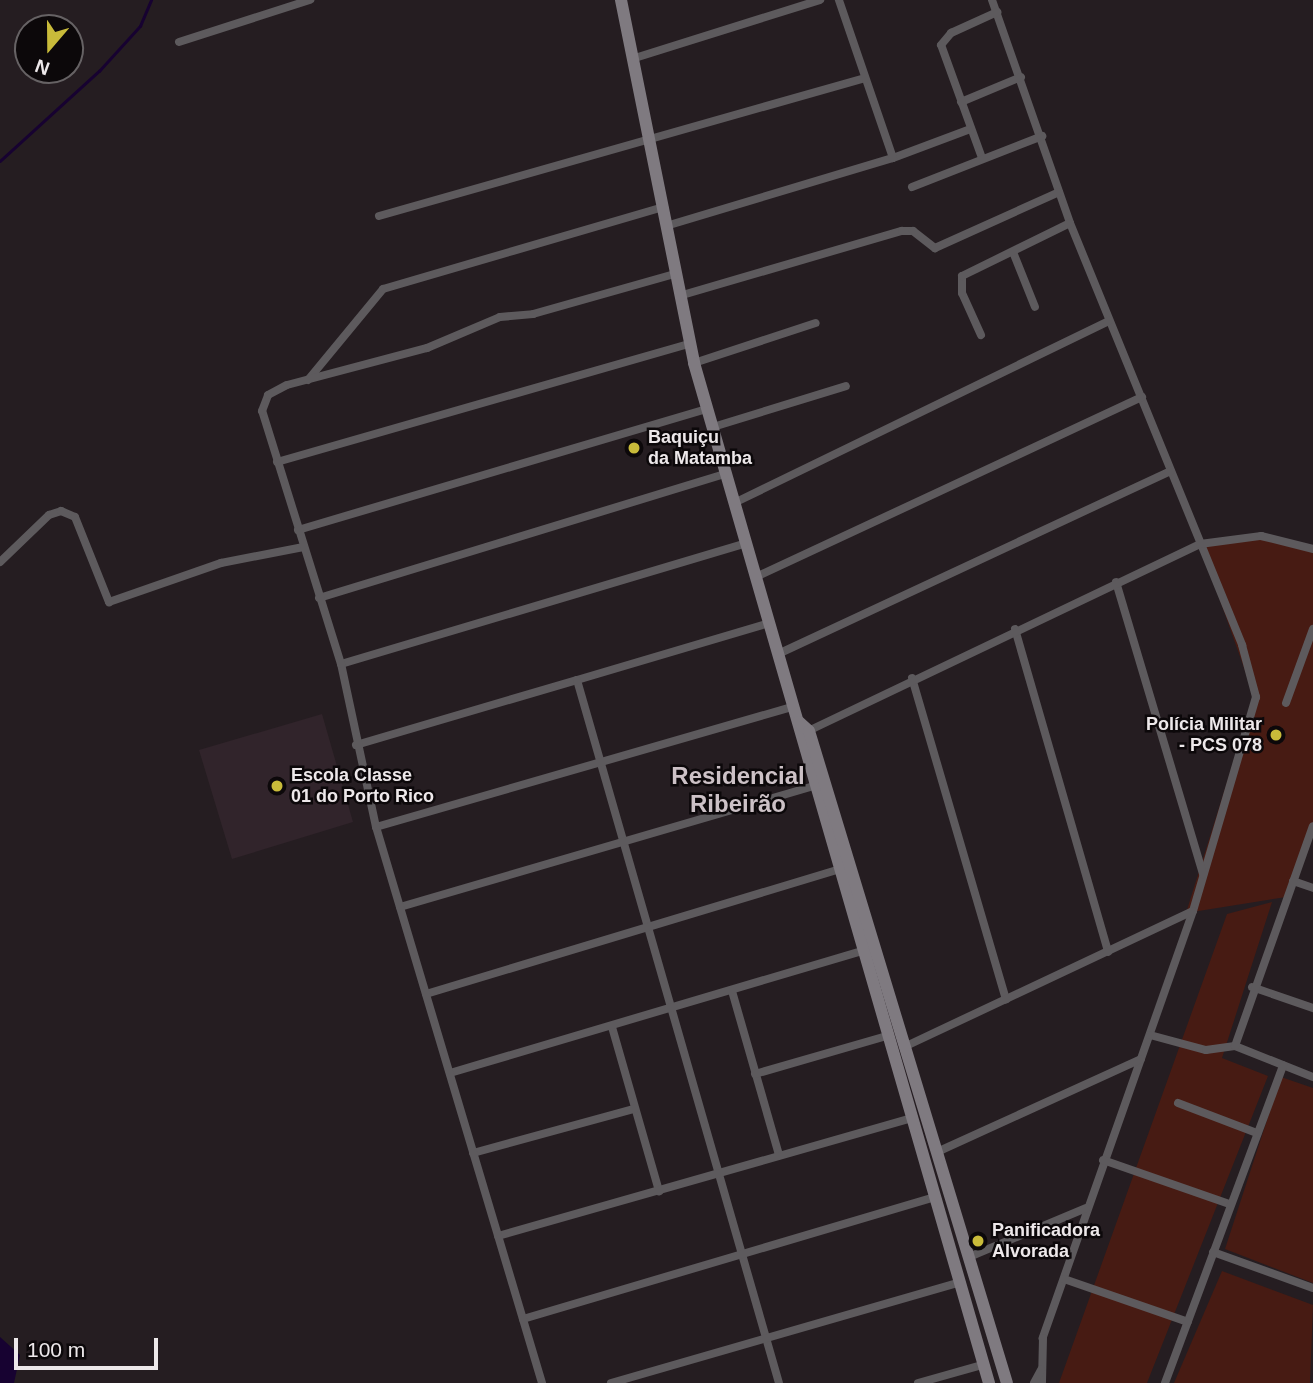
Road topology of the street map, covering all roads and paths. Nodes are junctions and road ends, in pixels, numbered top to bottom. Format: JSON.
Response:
{"nodes":[{"id":1,"x":310,"y":0,"type":"edge"},
{"id":2,"x":621,"y":0,"type":"edge"},
{"id":3,"x":820,"y":0,"type":"edge"},
{"id":4,"x":839,"y":0,"type":"edge"},
{"id":5,"x":992,"y":0,"type":"edge"},
{"id":6,"x":997,"y":12,"type":"junction"},
{"id":7,"x":179,"y":41,"type":"dead end"},
{"id":8,"x":638,"y":57,"type":"junction"},
{"id":9,"x":1021,"y":77,"type":"junction"},
{"id":10,"x":865,"y":78,"type":"junction"},
{"id":11,"x":961,"y":102,"type":"junction"},
{"id":12,"x":970,"y":129,"type":"junction"},
{"id":13,"x":1042,"y":136,"type":"junction"},
{"id":14,"x":654,"y":142,"type":"junction"},
{"id":15,"x":893,"y":158,"type":"junction"},
{"id":16,"x":982,"y":158,"type":"junction"},
{"id":17,"x":912,"y":187,"type":"dead end"},
{"id":18,"x":1059,"y":192,"type":"junction"},
{"id":19,"x":663,"y":207,"type":"junction"},
{"id":20,"x":379,"y":216,"type":"dead end"},
{"id":21,"x":1070,"y":223,"type":"junction"},
{"id":22,"x":666,"y":226,"type":"junction"},
{"id":23,"x":1013,"y":252,"type":"junction"},
{"id":24,"x":674,"y":274,"type":"junction"},
{"id":25,"x":680,"y":296,"type":"junction"},
{"id":26,"x":1035,"y":307,"type":"dead end"},
{"id":27,"x":1109,"y":321,"type":"junction"},
{"id":28,"x":816,"y":323,"type":"dead end"},
{"id":29,"x":981,"y":335,"type":"dead end"},
{"id":30,"x":689,"y":344,"type":"junction"},
{"id":31,"x":694,"y":363,"type":"junction"},
{"id":32,"x":308,"y":380,"type":"junction"},
{"id":33,"x":846,"y":386,"type":"dead end"},
{"id":34,"x":1142,"y":397,"type":"junction"},
{"id":35,"x":707,"y":409,"type":"junction"},
{"id":36,"x":713,"y":427,"type":"junction"},
{"id":37,"x":277,"y":462,"type":"junction"},
{"id":38,"x":1170,"y":471,"type":"junction"},
{"id":39,"x":725,"y":474,"type":"junction"},
{"id":40,"x":734,"y":503,"type":"junction"},
{"id":41,"x":298,"y":530,"type":"junction"},
{"id":42,"x":746,"y":543,"type":"junction"},
{"id":43,"x":1200,"y":544,"type":"junction"},
{"id":44,"x":303,"y":547,"type":"junction"},
{"id":45,"x":1313,"y":548,"type":"edge"},
{"id":46,"x":0,"y":562,"type":"edge"},
{"id":47,"x":756,"y":577,"type":"junction"},
{"id":48,"x":1116,"y":582,"type":"junction"},
{"id":49,"x":319,"y":598,"type":"junction"},
{"id":50,"x":769,"y":622,"type":"junction"},
{"id":51,"x":1015,"y":629,"type":"junction"},
{"id":52,"x":1313,"y":629,"type":"edge"},
{"id":53,"x":778,"y":654,"type":"junction"},
{"id":54,"x":341,"y":664,"type":"junction"},
{"id":55,"x":912,"y":678,"type":"junction"},
{"id":56,"x":577,"y":680,"type":"junction"},
{"id":57,"x":1286,"y":704,"type":"dead end"},
{"id":58,"x":794,"y":706,"type":"junction"},
{"id":59,"x":803,"y":729,"type":"junction"},
{"id":60,"x":356,"y":744,"type":"junction"},
{"id":61,"x":600,"y":763,"type":"junction"},
{"id":62,"x":815,"y":786,"type":"junction"},
{"id":63,"x":1313,"y":826,"type":"edge"},
{"id":64,"x":376,"y":827,"type":"junction"},
{"id":65,"x":624,"y":845,"type":"junction"},
{"id":66,"x":838,"y":870,"type":"junction"},
{"id":67,"x":1203,"y":877,"type":"junction"},
{"id":68,"x":1293,"y":881,"type":"junction"},
{"id":69,"x":1313,"y":888,"type":"edge"},
{"id":70,"x":400,"y":907,"type":"junction"},
{"id":71,"x":1193,"y":911,"type":"junction"},
{"id":72,"x":646,"y":927,"type":"junction"},
{"id":73,"x":863,"y":951,"type":"junction"},
{"id":74,"x":1108,"y":952,"type":"junction"},
{"id":75,"x":1252,"y":987,"type":"junction"},
{"id":76,"x":732,"y":991,"type":"junction"},
{"id":77,"x":426,"y":994,"type":"junction"},
{"id":78,"x":1006,"y":1000,"type":"junction"},
{"id":79,"x":670,"y":1008,"type":"junction"},
{"id":80,"x":1313,"y":1009,"type":"edge"},
{"id":81,"x":612,"y":1027,"type":"junction"},
{"id":82,"x":1150,"y":1035,"type":"junction"},
{"id":83,"x":887,"y":1036,"type":"junction"},
{"id":84,"x":1235,"y":1046,"type":"junction"},
{"id":85,"x":904,"y":1047,"type":"junction"},
{"id":86,"x":1141,"y":1059,"type":"junction"},
{"id":87,"x":1283,"y":1065,"type":"junction"},
{"id":88,"x":450,"y":1073,"type":"junction"},
{"id":89,"x":755,"y":1074,"type":"junction"},
{"id":90,"x":1313,"y":1077,"type":"edge"},
{"id":91,"x":1178,"y":1103,"type":"dead end"},
{"id":92,"x":634,"y":1109,"type":"junction"},
{"id":93,"x":912,"y":1118,"type":"junction"},
{"id":94,"x":1256,"y":1133,"type":"junction"},
{"id":95,"x":937,"y":1152,"type":"junction"},
{"id":96,"x":473,"y":1153,"type":"junction"},
{"id":97,"x":779,"y":1155,"type":"junction"},
{"id":98,"x":1103,"y":1160,"type":"junction"},
{"id":99,"x":720,"y":1173,"type":"junction"},
{"id":100,"x":659,"y":1191,"type":"junction"},
{"id":101,"x":936,"y":1197,"type":"junction"},
{"id":102,"x":1229,"y":1204,"type":"junction"},
{"id":103,"x":1086,"y":1208,"type":"junction"},
{"id":104,"x":498,"y":1236,"type":"junction"},
{"id":105,"x":1213,"y":1252,"type":"junction"},
{"id":106,"x":742,"y":1256,"type":"junction"},
{"id":107,"x":969,"y":1257,"type":"junction"},
{"id":108,"x":1064,"y":1279,"type":"junction"},
{"id":109,"x":958,"y":1283,"type":"junction"},
{"id":110,"x":1313,"y":1288,"type":"edge"},
{"id":111,"x":523,"y":1319,"type":"junction"},
{"id":112,"x":1188,"y":1322,"type":"junction"},
{"id":113,"x":767,"y":1339,"type":"junction"},
{"id":114,"x":982,"y":1365,"type":"junction"},
{"id":115,"x":1041,"y":1370,"type":"junction"},
{"id":116,"x":542,"y":1383,"type":"edge"},
{"id":117,"x":611,"y":1383,"type":"edge"},
{"id":118,"x":779,"y":1383,"type":"edge"},
{"id":119,"x":918,"y":1383,"type":"edge"},
{"id":120,"x":989,"y":1383,"type":"edge"},
{"id":121,"x":1007,"y":1383,"type":"edge"},
{"id":122,"x":1034,"y":1383,"type":"edge"},
{"id":123,"x":1042,"y":1383,"type":"edge"},
{"id":124,"x":1165,"y":1383,"type":"edge"}],
"edges":[{"from":1,"to":7,"type":"street"},
{"from":2,"to":8,"type":"street"},
{"from":3,"to":8,"type":"street"},
{"from":4,"to":10,"type":"street"},
{"from":5,"to":6,"type":"street"},
{"from":6,"to":9,"type":"street"},
{"from":6,"to":11,"type":"street"},
{"from":8,"to":14,"type":"street"},
{"from":9,"to":11,"type":"street"},
{"from":9,"to":13,"type":"street"},
{"from":10,"to":14,"type":"street"},
{"from":10,"to":15,"type":"street"},
{"from":11,"to":12,"type":"street"},
{"from":12,"to":15,"type":"street"},
{"from":12,"to":16,"type":"street"},
{"from":13,"to":16,"type":"street"},
{"from":13,"to":18,"type":"street"},
{"from":14,"to":19,"type":"street"},
{"from":14,"to":20,"type":"street"},
{"from":15,"to":22,"type":"street"},
{"from":16,"to":17,"type":"street"},
{"from":18,"to":21,"type":"street"},
{"from":18,"to":25,"type":"street"},
{"from":19,"to":22,"type":"street"},
{"from":19,"to":32,"type":"street"},
{"from":21,"to":23,"type":"street"},
{"from":21,"to":27,"type":"street"},
{"from":22,"to":24,"type":"street"},
{"from":23,"to":26,"type":"street"},
{"from":23,"to":29,"type":"street"},
{"from":24,"to":25,"type":"street"},
{"from":24,"to":32,"type":"street"},
{"from":25,"to":30,"type":"street"},
{"from":27,"to":34,"type":"street"},
{"from":27,"to":40,"type":"street"},
{"from":28,"to":31,"type":"street"},
{"from":30,"to":31,"type":"street"},
{"from":30,"to":37,"type":"street"},
{"from":31,"to":35,"type":"street"},
{"from":32,"to":37,"type":"street"},
{"from":33,"to":36,"type":"street"},
{"from":34,"to":38,"type":"street"},
{"from":34,"to":47,"type":"street"},
{"from":35,"to":36,"type":"street"},
{"from":35,"to":41,"type":"street"},
{"from":36,"to":39,"type":"street"},
{"from":37,"to":41,"type":"street"},
{"from":38,"to":43,"type":"street"},
{"from":38,"to":53,"type":"street"},
{"from":39,"to":40,"type":"street"},
{"from":39,"to":49,"type":"street"},
{"from":40,"to":42,"type":"street"},
{"from":41,"to":44,"type":"street"},
{"from":42,"to":47,"type":"street"},
{"from":42,"to":54,"type":"street"},
{"from":43,"to":45,"type":"street"},
{"from":43,"to":48,"type":"street"},
{"from":43,"to":67,"type":"street"},
{"from":44,"to":46,"type":"street"},
{"from":44,"to":49,"type":"street"},
{"from":47,"to":50,"type":"street"},
{"from":48,"to":51,"type":"street"},
{"from":48,"to":67,"type":"street"},
{"from":49,"to":54,"type":"street"},
{"from":50,"to":53,"type":"street"},
{"from":50,"to":56,"type":"street"},
{"from":51,"to":55,"type":"street"},
{"from":51,"to":74,"type":"street"},
{"from":52,"to":57,"type":"street"},
{"from":53,"to":58,"type":"street"},
{"from":54,"to":60,"type":"street"},
{"from":55,"to":59,"type":"street"},
{"from":55,"to":78,"type":"street"},
{"from":56,"to":60,"type":"street"},
{"from":56,"to":61,"type":"street"},
{"from":58,"to":59,"type":"street"},
{"from":58,"to":61,"type":"street"},
{"from":59,"to":62,"type":"street"},
{"from":59,"to":85,"type":"street"},
{"from":60,"to":64,"type":"street"},
{"from":61,"to":64,"type":"street"},
{"from":61,"to":65,"type":"street"},
{"from":62,"to":65,"type":"street"},
{"from":62,"to":66,"type":"street"},
{"from":63,"to":68,"type":"street"},
{"from":64,"to":70,"type":"street"},
{"from":65,"to":70,"type":"street"},
{"from":65,"to":72,"type":"street"},
{"from":66,"to":72,"type":"street"},
{"from":66,"to":73,"type":"street"},
{"from":67,"to":71,"type":"street"},
{"from":68,"to":69,"type":"street"},
{"from":68,"to":75,"type":"street"},
{"from":70,"to":77,"type":"street"},
{"from":71,"to":74,"type":"street"},
{"from":71,"to":82,"type":"street"},
{"from":72,"to":77,"type":"street"},
{"from":72,"to":79,"type":"street"},
{"from":73,"to":76,"type":"street"},
{"from":73,"to":83,"type":"street"},
{"from":74,"to":78,"type":"street"},
{"from":75,"to":80,"type":"street"},
{"from":75,"to":84,"type":"street"},
{"from":76,"to":79,"type":"street"},
{"from":76,"to":89,"type":"street"},
{"from":77,"to":88,"type":"street"},
{"from":78,"to":85,"type":"street"},
{"from":79,"to":81,"type":"street"},
{"from":79,"to":99,"type":"street"},
{"from":81,"to":88,"type":"street"},
{"from":81,"to":92,"type":"street"},
{"from":82,"to":84,"type":"street"},
{"from":82,"to":86,"type":"street"},
{"from":83,"to":89,"type":"street"},
{"from":83,"to":93,"type":"street"},
{"from":84,"to":87,"type":"street"},
{"from":85,"to":95,"type":"street"},
{"from":86,"to":95,"type":"street"},
{"from":86,"to":98,"type":"street"},
{"from":87,"to":90,"type":"street"},
{"from":87,"to":94,"type":"street"},
{"from":88,"to":96,"type":"street"},
{"from":89,"to":97,"type":"street"},
{"from":91,"to":94,"type":"street"},
{"from":92,"to":96,"type":"street"},
{"from":92,"to":100,"type":"street"},
{"from":93,"to":97,"type":"street"},
{"from":93,"to":101,"type":"street"},
{"from":94,"to":102,"type":"street"},
{"from":95,"to":107,"type":"street"},
{"from":96,"to":104,"type":"street"},
{"from":97,"to":99,"type":"street"},
{"from":98,"to":102,"type":"street"},
{"from":98,"to":103,"type":"street"},
{"from":99,"to":100,"type":"street"},
{"from":99,"to":106,"type":"street"},
{"from":100,"to":104,"type":"street"},
{"from":101,"to":106,"type":"street"},
{"from":101,"to":109,"type":"street"},
{"from":102,"to":105,"type":"street"},
{"from":103,"to":107,"type":"street"},
{"from":103,"to":108,"type":"street"},
{"from":104,"to":111,"type":"street"},
{"from":105,"to":110,"type":"street"},
{"from":105,"to":112,"type":"street"},
{"from":106,"to":111,"type":"street"},
{"from":106,"to":113,"type":"street"},
{"from":107,"to":121,"type":"street"},
{"from":108,"to":112,"type":"street"},
{"from":108,"to":115,"type":"street"},
{"from":109,"to":113,"type":"street"},
{"from":109,"to":114,"type":"street"},
{"from":111,"to":116,"type":"street"},
{"from":112,"to":124,"type":"street"},
{"from":113,"to":117,"type":"street"},
{"from":113,"to":118,"type":"street"},
{"from":114,"to":119,"type":"street"},
{"from":114,"to":120,"type":"street"},
{"from":115,"to":122,"type":"street"},
{"from":115,"to":123,"type":"street"}]}
